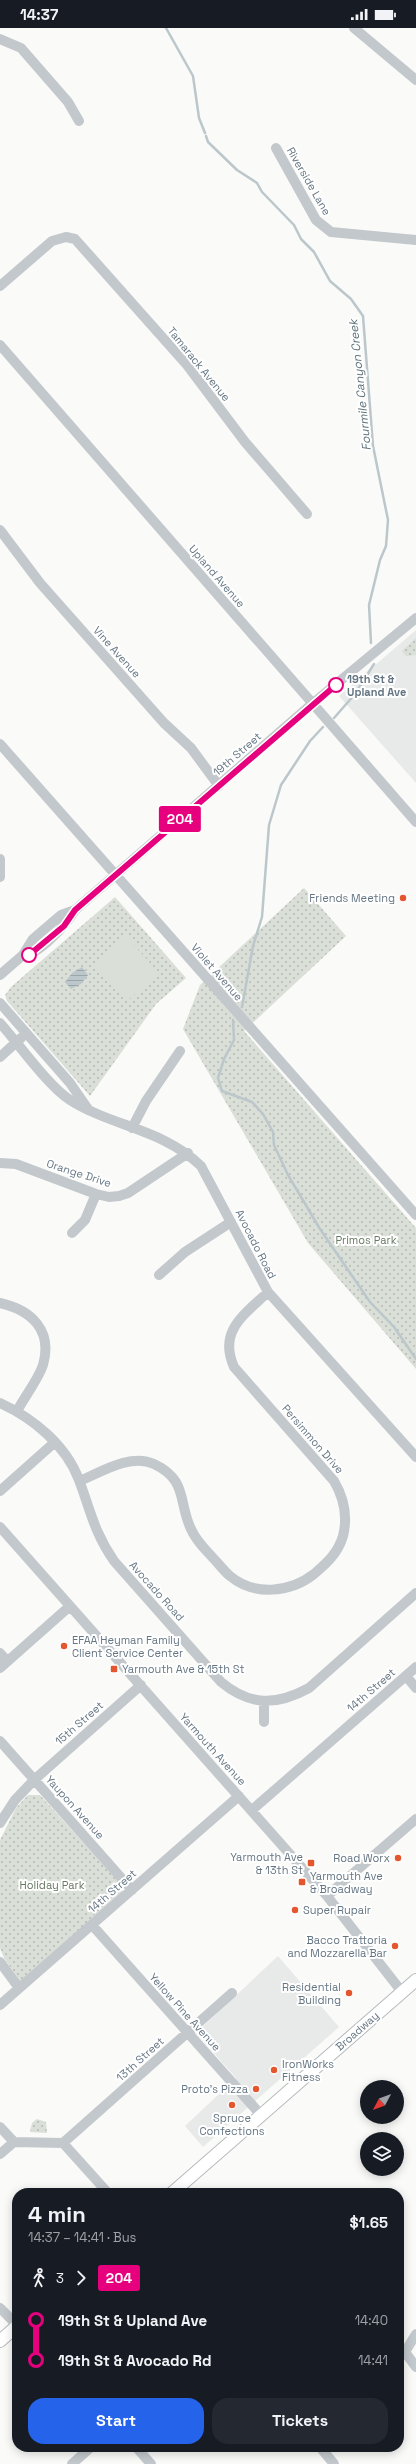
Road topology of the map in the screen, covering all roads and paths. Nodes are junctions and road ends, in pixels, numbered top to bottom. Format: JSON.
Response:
{"nodes":[{"id":1,"x":354,"y":28,"type":"edge"},
{"id":2,"x":0,"y":39,"type":"edge"},
{"id":3,"x":416,"y":80,"type":"edge"},
{"id":4,"x":79,"y":122,"type":"dead end"},
{"id":5,"x":276,"y":148,"type":"dead end"},
{"id":6,"x":416,"y":240,"type":"edge"},
{"id":7,"x":0,"y":286,"type":"edge"},
{"id":8,"x":0,"y":345,"type":"edge"},
{"id":9,"x":307,"y":514,"type":"dead end"},
{"id":10,"x":0,"y":530,"type":"edge"},
{"id":11,"x":416,"y":618,"type":"edge"},
{"id":12,"x":312,"y":704,"type":"junction"},
{"id":13,"x":0,"y":744,"type":"edge"},
{"id":14,"x":219,"y":786,"type":"junction"},
{"id":15,"x":416,"y":822,"type":"edge"},
{"id":16,"x":0,"y":859,"type":"edge"},
{"id":17,"x":4,"y":872,"type":"edge"},
{"id":18,"x":115,"y":875,"type":"junction"},
{"id":19,"x":0,"y":975,"type":"edge"},
{"id":20,"x":0,"y":1002,"type":"edge"},
{"id":21,"x":0,"y":1023,"type":"edge"},
{"id":22,"x":27,"y":1034,"type":"junction"},
{"id":23,"x":17,"y":1042,"type":"junction"},
{"id":24,"x":180,"y":1051,"type":"dead end"},
{"id":25,"x":0,"y":1057,"type":"edge"},
{"id":26,"x":88,"y":1109,"type":"junction"},
{"id":27,"x":132,"y":1128,"type":"junction"},
{"id":28,"x":188,"y":1153,"type":"junction"},
{"id":29,"x":0,"y":1163,"type":"edge"},
{"id":30,"x":96,"y":1194,"type":"junction"},
{"id":31,"x":416,"y":1215,"type":"edge"},
{"id":32,"x":231,"y":1222,"type":"junction"},
{"id":33,"x":72,"y":1233,"type":"dead end"},
{"id":34,"x":159,"y":1275,"type":"dead end"},
{"id":35,"x":268,"y":1292,"type":"junction"},
{"id":36,"x":0,"y":1303,"type":"edge"},
{"id":37,"x":0,"y":1403,"type":"edge"},
{"id":38,"x":17,"y":1411,"type":"junction"},
{"id":39,"x":55,"y":1442,"type":"junction"},
{"id":40,"x":416,"y":1457,"type":"edge"},
{"id":41,"x":80,"y":1481,"type":"junction"},
{"id":42,"x":0,"y":1491,"type":"edge"},
{"id":43,"x":0,"y":1527,"type":"edge"},
{"id":44,"x":416,"y":1593,"type":"edge"},
{"id":45,"x":70,"y":1606,"type":"junction"},
{"id":46,"x":0,"y":1653,"type":"edge"},
{"id":47,"x":4,"y":1664,"type":"edge"},
{"id":48,"x":416,"y":1667,"type":"edge"},
{"id":49,"x":406,"y":1676,"type":"junction"},
{"id":50,"x":140,"y":1685,"type":"junction"},
{"id":51,"x":416,"y":1688,"type":"edge"},
{"id":52,"x":264,"y":1701,"type":"junction"},
{"id":53,"x":264,"y":1722,"type":"dead end"},
{"id":54,"x":0,"y":1741,"type":"edge"},
{"id":55,"x":34,"y":1780,"type":"junction"},
{"id":56,"x":239,"y":1796,"type":"junction"},
{"id":57,"x":252,"y":1810,"type":"junction"},
{"id":58,"x":416,"y":1819,"type":"edge"},
{"id":59,"x":0,"y":1823,"type":"edge"},
{"id":60,"x":132,"y":1890,"type":"junction"},
{"id":61,"x":327,"y":1896,"type":"junction"},
{"id":62,"x":92,"y":1924,"type":"junction"},
{"id":63,"x":0,"y":1962,"type":"edge"},
{"id":64,"x":416,"y":1980,"type":"edge"},
{"id":65,"x":19,"y":1988,"type":"junction"},
{"id":66,"x":402,"y":1992,"type":"junction"},
{"id":67,"x":232,"y":1993,"type":"dead end"},
{"id":68,"x":0,"y":2005,"type":"edge"},
{"id":69,"x":188,"y":2033,"type":"junction"},
{"id":70,"x":261,"y":2115,"type":"junction"},
{"id":71,"x":0,"y":2127,"type":"edge"},
{"id":72,"x":14,"y":2142,"type":"junction"},
{"id":73,"x":63,"y":2143,"type":"junction"},
{"id":74,"x":0,"y":2154,"type":"edge"},
{"id":75,"x":104,"y":2188,"type":"edge"},
{"id":76,"x":178,"y":2188,"type":"edge"},
{"id":77,"x":0,"y":2308,"type":"edge"},
{"id":78,"x":12,"y":2321,"type":"edge"},
{"id":79,"x":12,"y":2330,"type":"edge"},
{"id":80,"x":416,"y":2334,"type":"edge"},
{"id":81,"x":0,"y":2341,"type":"edge"},
{"id":82,"x":404,"y":2349,"type":"edge"},
{"id":83,"x":416,"y":2366,"type":"edge"},
{"id":84,"x":85,"y":2452,"type":"edge"},
{"id":85,"x":140,"y":2452,"type":"edge"},
{"id":86,"x":324,"y":2452,"type":"edge"},
{"id":87,"x":72,"y":2464,"type":"edge"},
{"id":88,"x":151,"y":2464,"type":"edge"},
{"id":89,"x":334,"y":2464,"type":"edge"}],
"edges":[{"from":1,"to":3,"type":"street"},
{"from":2,"to":4,"type":"street"},
{"from":5,"to":6,"type":"street","name":"Riverside Lane"},
{"from":7,"to":9,"type":"street","name":"Tamarack Avenue"},
{"from":8,"to":12,"type":"street","name":"Upland Avenue"},
{"from":10,"to":14,"type":"street","name":"Vine Avenue"},
{"from":11,"to":12,"type":"street","name":"19th Street"},
{"from":12,"to":14,"type":"street","name":"19th Street"},
{"from":12,"to":15,"type":"street","name":"Upland Avenue"},
{"from":13,"to":18,"type":"street","name":"Violet Avenue"},
{"from":14,"to":18,"type":"street","name":"19th Street"},
{"from":16,"to":17,"type":"street"},
{"from":18,"to":19,"type":"street","name":"19th Street"},
{"from":18,"to":31,"type":"street","name":"Violet Avenue"},
{"from":20,"to":22,"type":"street"},
{"from":21,"to":23,"type":"street","name":"Avocado Road"},
{"from":22,"to":23,"type":"street"},
{"from":22,"to":26,"type":"street"},
{"from":23,"to":25,"type":"street"},
{"from":23,"to":26,"type":"street","name":"Avocado Road"},
{"from":24,"to":27,"type":"street"},
{"from":26,"to":27,"type":"street","name":"Avocado Road"},
{"from":27,"to":28,"type":"street","name":"Avocado Road"},
{"from":28,"to":30,"type":"street","name":"Orange Drive"},
{"from":28,"to":32,"type":"street","name":"Avocado Road"},
{"from":29,"to":30,"type":"street","name":"Orange Drive"},
{"from":30,"to":33,"type":"street"},
{"from":32,"to":34,"type":"street"},
{"from":32,"to":35,"type":"street","name":"Avocado Road"},
{"from":35,"to":40,"type":"street","name":"Avocado Road"},
{"from":35,"to":41,"type":"street","name":"Persimmon Drive"},
{"from":36,"to":38,"type":"street"},
{"from":37,"to":38,"type":"street","name":"Avocado Road"},
{"from":38,"to":39,"type":"street","name":"Avocado Road"},
{"from":39,"to":41,"type":"street","name":"Avocado Road"},
{"from":39,"to":42,"type":"street"},
{"from":41,"to":52,"type":"street","name":"Avocado Road"},
{"from":43,"to":45,"type":"street","name":"Yarmouth Avenue"},
{"from":44,"to":52,"type":"street","name":"Avocado Road"},
{"from":45,"to":47,"type":"street"},
{"from":45,"to":50,"type":"street","name":"Yarmouth Avenue"},
{"from":46,"to":47,"type":"street"},
{"from":48,"to":49,"type":"street","name":"14th Street"},
{"from":49,"to":51,"type":"street"},
{"from":49,"to":57,"type":"street","name":"14th Street"},
{"from":50,"to":55,"type":"street","name":"15th Street"},
{"from":50,"to":56,"type":"street","name":"Yarmouth Avenue"},
{"from":52,"to":53,"type":"street"},
{"from":54,"to":55,"type":"street","name":"Yaupon Avenue"},
{"from":55,"to":59,"type":"street","name":"15th Street"},
{"from":55,"to":60,"type":"street","name":"Yaupon Avenue"},
{"from":56,"to":57,"type":"street","name":"Yarmouth Avenue"},
{"from":56,"to":60,"type":"street","name":"14th Street"},
{"from":57,"to":61,"type":"street","name":"Yarmouth Avenue"},
{"from":58,"to":61,"type":"street"},
{"from":60,"to":62,"type":"street","name":"14th Street"},
{"from":61,"to":66,"type":"street","name":"Yarmouth Avenue"},
{"from":62,"to":65,"type":"street","name":"14th Street"},
{"from":62,"to":69,"type":"street","name":"Yellow Pine Avenue"},
{"from":63,"to":65,"type":"street"},
{"from":64,"to":66,"type":"main road","name":"Broadway"},
{"from":65,"to":68,"type":"street","name":"14th Street"},
{"from":66,"to":70,"type":"main road","name":"Broadway"},
{"from":67,"to":69,"type":"street","name":"13th Street"},
{"from":69,"to":70,"type":"street","name":"Yellow Pine Avenue"},
{"from":69,"to":73,"type":"street","name":"13th Street"},
{"from":70,"to":76,"type":"main road","name":"Broadway"},
{"from":71,"to":72,"type":"street"},
{"from":72,"to":73,"type":"street"},
{"from":72,"to":74,"type":"street"},
{"from":73,"to":75,"type":"street"},
{"from":77,"to":78,"type":"street"},
{"from":79,"to":81,"type":"main road"},
{"from":80,"to":82,"type":"street"},
{"from":82,"to":83,"type":"street"},
{"from":84,"to":87,"type":"street"},
{"from":85,"to":88,"type":"street"},
{"from":86,"to":89,"type":"street"}]}
